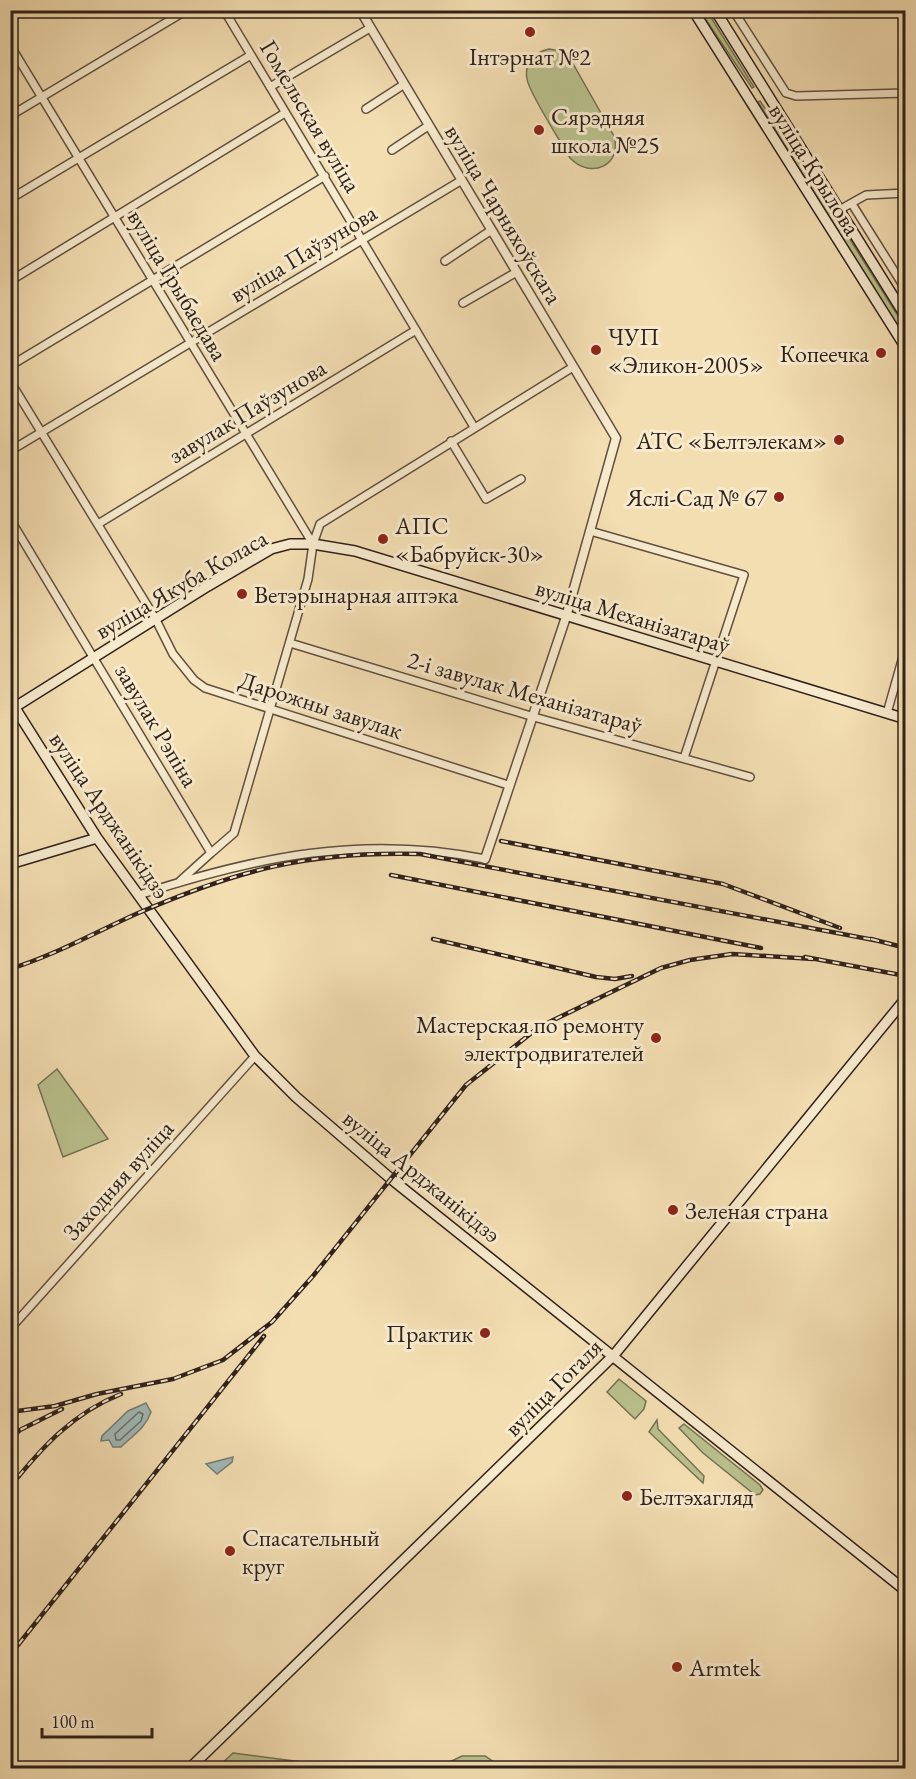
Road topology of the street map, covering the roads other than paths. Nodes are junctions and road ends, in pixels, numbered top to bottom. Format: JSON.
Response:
{"nodes":[{"id":1,"x":187,"y":10,"type":"edge"},
{"id":2,"x":224,"y":10,"type":"edge"},
{"id":3,"x":360,"y":10,"type":"edge"},
{"id":4,"x":693,"y":10,"type":"edge"},
{"id":5,"x":715,"y":10,"type":"edge"},
{"id":6,"x":772,"y":10,"type":"edge"},
{"id":7,"x":733,"y":11,"type":"edge"},
{"id":8,"x":370,"y":28,"type":"junction"},
{"id":9,"x":10,"y":45,"type":"edge"},
{"id":10,"x":251,"y":55,"type":"junction"},
{"id":11,"x":403,"y":85,"type":"junction"},
{"id":12,"x":270,"y":87,"type":"junction"},
{"id":13,"x":764,"y":90,"type":"junction"},
{"id":14,"x":906,"y":93,"type":"edge"},
{"id":15,"x":42,"y":97,"type":"junction"},
{"id":16,"x":748,"y":99,"type":"junction"},
{"id":17,"x":366,"y":109,"type":"dead end"},
{"id":18,"x":285,"y":113,"type":"junction"},
{"id":19,"x":10,"y":116,"type":"edge"},
{"id":20,"x":429,"y":126,"type":"junction"},
{"id":21,"x":392,"y":150,"type":"dead end"},
{"id":22,"x":79,"y":158,"type":"junction"},
{"id":23,"x":325,"y":176,"type":"junction"},
{"id":24,"x":462,"y":180,"type":"junction"},
{"id":25,"x":906,"y":193,"type":"edge"},
{"id":26,"x":10,"y":199,"type":"edge"},
{"id":27,"x":852,"y":204,"type":"junction"},
{"id":28,"x":839,"y":210,"type":"junction"},
{"id":29,"x":114,"y":217,"type":"junction"},
{"id":30,"x":490,"y":231,"type":"junction"},
{"id":31,"x":362,"y":239,"type":"junction"},
{"id":32,"x":445,"y":261,"type":"dead end"},
{"id":33,"x":515,"y":273,"type":"junction"},
{"id":34,"x":902,"y":280,"type":"edge"},
{"id":35,"x":10,"y":281,"type":"edge"},
{"id":36,"x":154,"y":281,"type":"junction"},
{"id":37,"x":906,"y":290,"type":"edge"},
{"id":38,"x":463,"y":303,"type":"dead end"},
{"id":39,"x":906,"y":317,"type":"edge"},
{"id":40,"x":416,"y":330,"type":"junction"},
{"id":41,"x":190,"y":344,"type":"junction"},
{"id":42,"x":906,"y":348,"type":"edge"},
{"id":43,"x":10,"y":366,"type":"edge"},
{"id":44,"x":573,"y":367,"type":"junction"},
{"id":45,"x":10,"y":381,"type":"edge"},
{"id":46,"x":474,"y":427,"type":"junction"},
{"id":47,"x":42,"y":432,"type":"junction"},
{"id":48,"x":248,"y":434,"type":"junction"},
{"id":49,"x":451,"y":441,"type":"junction"},
{"id":50,"x":10,"y":451,"type":"edge"},
{"id":51,"x":521,"y":479,"type":"dead end"},
{"id":52,"x":10,"y":519,"type":"edge"},
{"id":53,"x":98,"y":524,"type":"junction"},
{"id":54,"x":590,"y":531,"type":"junction"},
{"id":55,"x":313,"y":544,"type":"junction"},
{"id":56,"x":566,"y":617,"type":"junction"},
{"id":57,"x":155,"y":618,"type":"junction"},
{"id":58,"x":290,"y":643,"type":"junction"},
{"id":59,"x":906,"y":646,"type":"edge"},
{"id":60,"x":94,"y":657,"type":"junction"},
{"id":61,"x":716,"y":661,"type":"junction"},
{"id":62,"x":13,"y":703,"type":"edge"},
{"id":63,"x":269,"y":710,"type":"junction"},
{"id":64,"x":887,"y":713,"type":"junction"},
{"id":65,"x":534,"y":717,"type":"junction"},
{"id":66,"x":906,"y":719,"type":"edge"},
{"id":67,"x":684,"y":758,"type":"junction"},
{"id":68,"x":750,"y":777,"type":"dead end"},
{"id":69,"x":508,"y":785,"type":"junction"},
{"id":70,"x":97,"y":838,"type":"junction"},
{"id":71,"x":211,"y":853,"type":"junction"},
{"id":72,"x":485,"y":859,"type":"joint"},
{"id":73,"x":10,"y":864,"type":"edge"},
{"id":74,"x":180,"y":881,"type":"junction"},
{"id":75,"x":139,"y":895,"type":"junction"},
{"id":76,"x":906,"y":998,"type":"edge"},
{"id":77,"x":255,"y":1056,"type":"junction"},
{"id":78,"x":10,"y":1329,"type":"edge"},
{"id":79,"x":614,"y":1355,"type":"junction"},
{"id":80,"x":906,"y":1591,"type":"edge"},
{"id":81,"x":190,"y":1768,"type":"edge"}],
"edges":[{"from":1,"to":15,"type":"street"},
{"from":2,"to":10,"type":"street","name":"Гомельская вуліца"},
{"from":3,"to":8,"type":"street","name":"вуліца Чарняхоўскага"},
{"from":4,"to":16,"type":"main road","name":"вуліца Крылова"},
{"from":5,"to":13,"type":"main road","name":"вуліца Крылова"},
{"from":6,"to":7,"type":"street"},
{"from":7,"to":14,"type":"street"},
{"from":8,"to":11,"type":"street","name":"вуліца Чарняхоўскага"},
{"from":8,"to":12,"type":"street"},
{"from":9,"to":15,"type":"street","name":"вуліца Грыбаедава"},
{"from":10,"to":12,"type":"street","name":"Гомельская вуліца"},
{"from":10,"to":22,"type":"street"},
{"from":11,"to":17,"type":"street"},
{"from":11,"to":20,"type":"street","name":"вуліца Чарняхоўскага"},
{"from":12,"to":18,"type":"street","name":"Гомельская вуліца"},
{"from":13,"to":16,"type":"main road"},
{"from":13,"to":28,"type":"main road","name":"вуліца Крылова"},
{"from":15,"to":19,"type":"street"},
{"from":15,"to":22,"type":"street","name":"вуліца Грыбаедава"},
{"from":16,"to":42,"type":"main road","name":"вуліца Крылова"},
{"from":18,"to":23,"type":"street","name":"Гомельская вуліца"},
{"from":18,"to":29,"type":"street"},
{"from":20,"to":21,"type":"street"},
{"from":20,"to":24,"type":"street","name":"вуліца Чарняхоўскага"},
{"from":22,"to":26,"type":"street"},
{"from":22,"to":29,"type":"street","name":"вуліца Грыбаедава"},
{"from":23,"to":31,"type":"street","name":"Гомельская вуліца"},
{"from":23,"to":36,"type":"street"},
{"from":24,"to":30,"type":"street","name":"вуліца Чарняхоўскага"},
{"from":24,"to":31,"type":"street","name":"вуліца Паўзунова"},
{"from":25,"to":27,"type":"street"},
{"from":27,"to":28,"type":"street"},
{"from":27,"to":34,"type":"street"},
{"from":28,"to":39,"type":"main road","name":"вуліца Крылова"},
{"from":29,"to":35,"type":"street"},
{"from":29,"to":36,"type":"street","name":"вуліца Грыбаедава"},
{"from":30,"to":32,"type":"street"},
{"from":30,"to":33,"type":"street","name":"вуліца Чарняхоўскага"},
{"from":31,"to":40,"type":"street","name":"Гомельская вуліца"},
{"from":31,"to":41,"type":"street","name":"вуліца Паўзунова"},
{"from":33,"to":38,"type":"street"},
{"from":33,"to":44,"type":"street","name":"вуліца Чарняхоўскага"},
{"from":34,"to":37,"type":"street"},
{"from":36,"to":41,"type":"street","name":"вуліца Грыбаедава"},
{"from":36,"to":43,"type":"street"},
{"from":40,"to":46,"type":"street","name":"Гомельская вуліца"},
{"from":40,"to":48,"type":"street","name":"завулак Паўзунова"},
{"from":41,"to":47,"type":"street","name":"вуліца Паўзунова"},
{"from":41,"to":48,"type":"street","name":"вуліца Грыбаедава"},
{"from":44,"to":46,"type":"street"},
{"from":44,"to":54,"type":"street","name":"вуліца Чарняхоўскага"},
{"from":45,"to":47,"type":"street","name":"Дарожны завулак"},
{"from":46,"to":49,"type":"street"},
{"from":47,"to":50,"type":"street","name":"вуліца Паўзунова"},
{"from":47,"to":53,"type":"street","name":"Дарожны завулак"},
{"from":48,"to":53,"type":"street","name":"завулак Паўзунова"},
{"from":48,"to":55,"type":"street","name":"вуліца Грыбаедава"},
{"from":49,"to":51,"type":"street"},
{"from":49,"to":55,"type":"street"},
{"from":52,"to":60,"type":"street","name":"завулак Рэпіна"},
{"from":53,"to":57,"type":"street","name":"Дарожны завулак"},
{"from":54,"to":56,"type":"street"},
{"from":54,"to":61,"type":"street"},
{"from":55,"to":56,"type":"main road","name":"вуліца Механізатараў"},
{"from":55,"to":57,"type":"main road","name":"вуліца Якуба Коласа"},
{"from":55,"to":58,"type":"street"},
{"from":56,"to":61,"type":"main road","name":"вуліца Механізатараў"},
{"from":56,"to":65,"type":"street"},
{"from":57,"to":60,"type":"main road","name":"вуліца Якуба Коласа"},
{"from":57,"to":63,"type":"street","name":"Дарожны завулак"},
{"from":58,"to":63,"type":"street"},
{"from":58,"to":65,"type":"street","name":"2-і завулак Механізатараў"},
{"from":59,"to":64,"type":"street"},
{"from":60,"to":62,"type":"main road","name":"вуліца Якуба Коласа"},
{"from":60,"to":71,"type":"street","name":"завулак Рэпіна"},
{"from":61,"to":64,"type":"main road","name":"вуліца Механізатараў"},
{"from":61,"to":67,"type":"street"},
{"from":62,"to":70,"type":"main road","name":"вуліца Арджанікідзэ"},
{"from":63,"to":69,"type":"street","name":"Дарожны завулак"},
{"from":63,"to":71,"type":"street"},
{"from":64,"to":66,"type":"main road","name":"вуліца Механізатараў"},
{"from":65,"to":67,"type":"street","name":"2-і завулак Механізатараў"},
{"from":65,"to":69,"type":"street"},
{"from":67,"to":68,"type":"street","name":"2-і завулак Механізатараў"},
{"from":69,"to":72,"type":"street"},
{"from":70,"to":73,"type":"main road"},
{"from":70,"to":75,"type":"main road","name":"вуліца Арджанікідзэ"},
{"from":71,"to":74,"type":"street"},
{"from":72,"to":74,"type":"street"},
{"from":74,"to":75,"type":"street"},
{"from":75,"to":77,"type":"main road","name":"вуліца Арджанікідзэ"},
{"from":76,"to":79,"type":"main road","name":"вуліца Гогаля"},
{"from":77,"to":78,"type":"street","name":"Заходняя вуліца"},
{"from":77,"to":79,"type":"main road","name":"вуліца Арджанікідзэ"},
{"from":79,"to":80,"type":"main road","name":"вуліца Арджанікідзэ"},
{"from":79,"to":81,"type":"main road","name":"вуліца Гогаля"}]}
